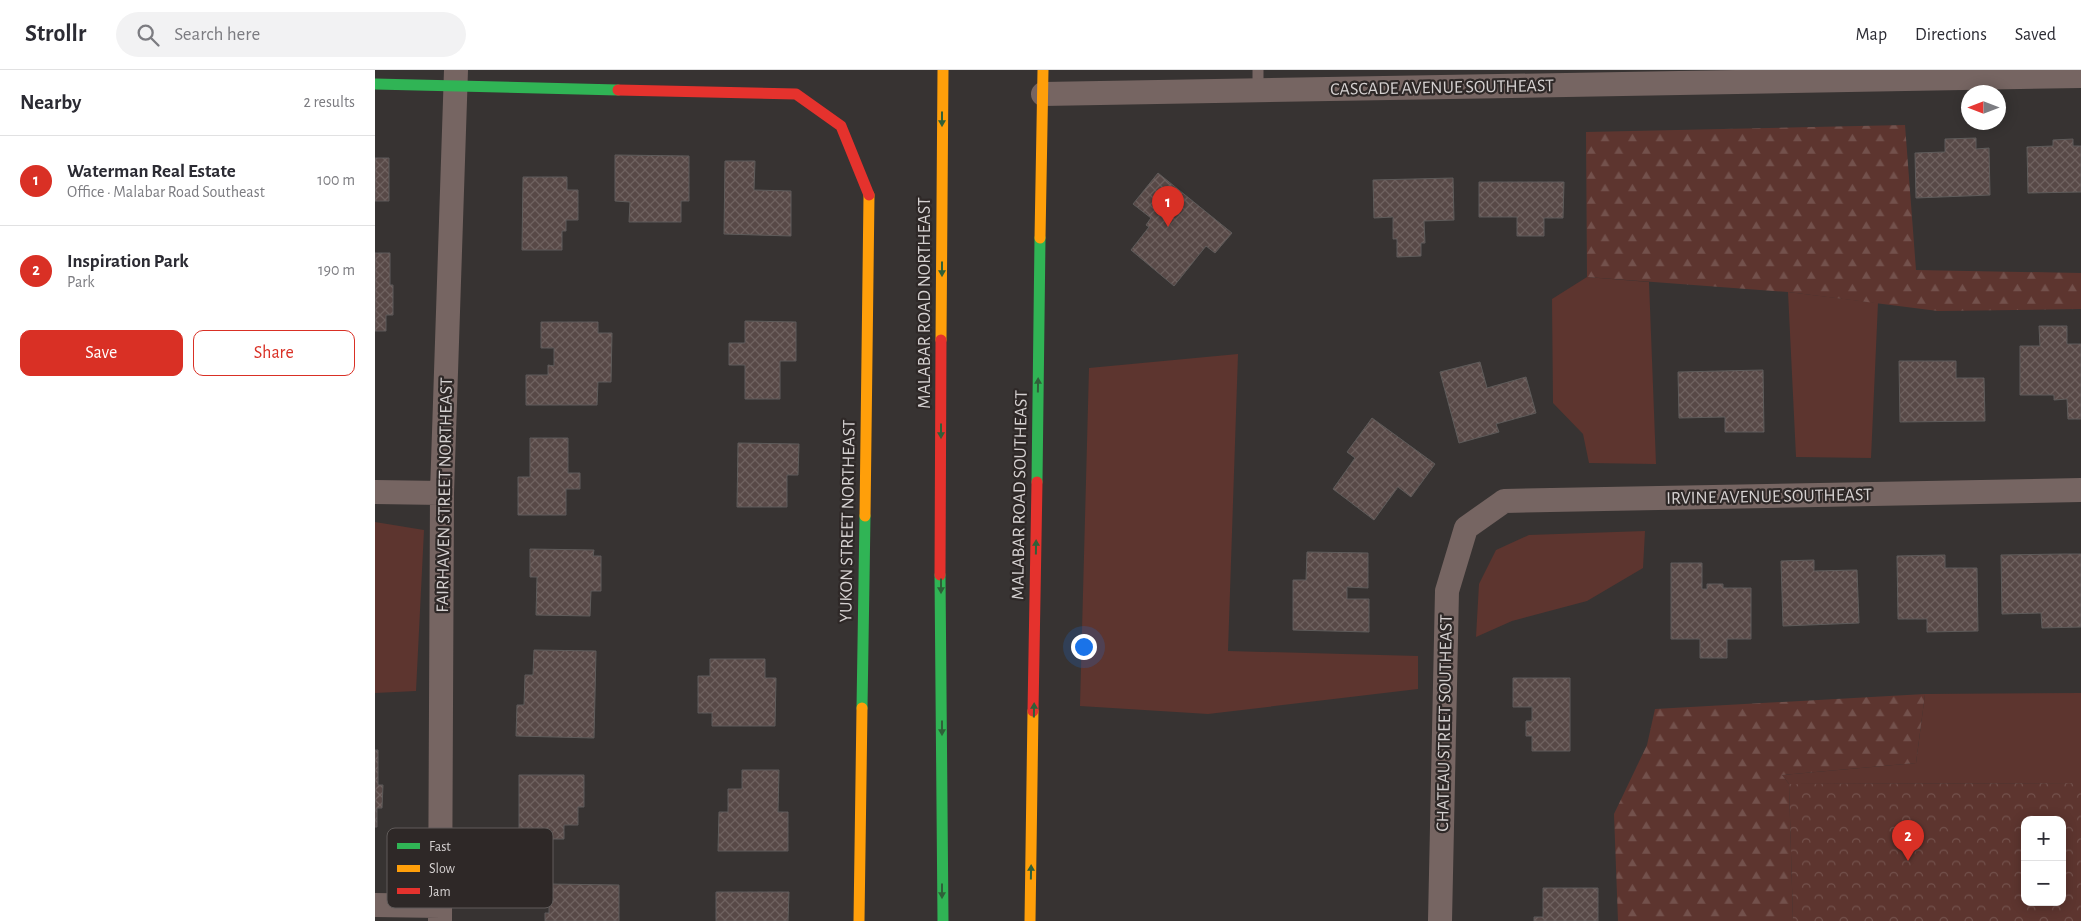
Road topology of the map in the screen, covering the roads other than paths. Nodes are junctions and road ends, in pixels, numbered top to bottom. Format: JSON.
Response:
{"nodes":[{"id":1,"x":943,"y":70,"type":"edge"},
{"id":2,"x":1043,"y":70,"type":"edge"},
{"id":3,"x":2081,"y":76,"type":"edge"},
{"id":4,"x":456,"y":78,"type":"edge"},
{"id":5,"x":1258,"y":80,"type":"edge"},
{"id":6,"x":375,"y":84,"type":"edge"},
{"id":7,"x":1043,"y":94,"type":"junction"},
{"id":8,"x":2081,"y":490,"type":"edge"},
{"id":9,"x":375,"y":492,"type":"edge"},
{"id":10,"x":442,"y":492,"type":"junction"},
{"id":11,"x":1466,"y":528,"type":"joint"},
{"id":12,"x":440,"y":828,"type":"edge"},
{"id":13,"x":397,"y":908,"type":"edge"},
{"id":14,"x":440,"y":914,"type":"edge"},
{"id":15,"x":859,"y":921,"type":"edge"},
{"id":16,"x":943,"y":921,"type":"edge"},
{"id":17,"x":1030,"y":921,"type":"edge"},
{"id":18,"x":1440,"y":921,"type":"edge"}],
"edges":[{"from":1,"to":16,"type":"main road","name":"MALABAR ROAD NORTHEAST","one_way":true},
{"from":2,"to":7,"type":"main road","name":"MALABAR ROAD SOUTHEAST"},
{"from":3,"to":5,"type":"street","name":"CASCADE AVENUE SOUTHEAST"},
{"from":4,"to":6,"type":"main road"},
{"from":4,"to":10,"type":"street","name":"FAIRHAVEN STREET NORTHEAST"},
{"from":4,"to":15,"type":"main road","name":"YUKON STREET NORTHEAST"},
{"from":5,"to":7,"type":"street","name":"CASCADE AVENUE SOUTHEAST"},
{"from":17,"to":7,"type":"main road","name":"MALABAR ROAD SOUTHEAST","one_way":true},
{"from":8,"to":11,"type":"street","name":"IRVINE AVENUE SOUTHEAST"},
{"from":9,"to":10,"type":"street"},
{"from":10,"to":12,"type":"street","name":"FAIRHAVEN STREET NORTHEAST"},
{"from":11,"to":18,"type":"street","name":"CHATEAU STREET SOUTHEAST"},
{"from":13,"to":14,"type":"street"}]}
